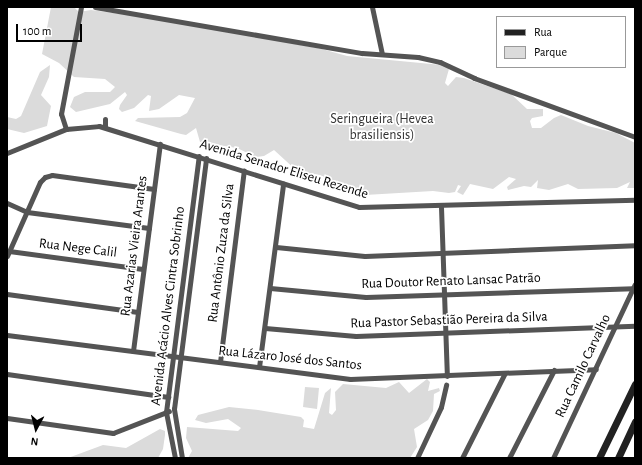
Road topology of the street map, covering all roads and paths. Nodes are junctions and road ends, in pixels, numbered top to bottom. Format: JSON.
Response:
{"nodes":[{"id":1,"x":81,"y":7,"type":"edge"},
{"id":2,"x":95,"y":7,"type":"edge"},
{"id":3,"x":372,"y":7,"type":"edge"},
{"id":4,"x":382,"y":54,"type":"junction"},
{"id":5,"x":105,"y":119,"type":"dead end"},
{"id":6,"x":104,"y":127,"type":"junction"},
{"id":7,"x":66,"y":129,"type":"junction"},
{"id":8,"x":635,"y":137,"type":"edge"},
{"id":9,"x":160,"y":144,"type":"junction"},
{"id":10,"x":7,"y":153,"type":"edge"},
{"id":11,"x":199,"y":156,"type":"junction"},
{"id":12,"x":206,"y":158,"type":"junction"},
{"id":13,"x":244,"y":170,"type":"junction"},
{"id":14,"x":283,"y":184,"type":"junction"},
{"id":15,"x":154,"y":188,"type":"junction"},
{"id":16,"x":635,"y":200,"type":"edge"},
{"id":17,"x":7,"y":203,"type":"edge"},
{"id":18,"x":440,"y":206,"type":"junction"},
{"id":19,"x":27,"y":212,"type":"junction"},
{"id":20,"x":149,"y":228,"type":"junction"},
{"id":21,"x":635,"y":245,"type":"edge"},
{"id":22,"x":276,"y":247,"type":"junction"},
{"id":23,"x":443,"y":252,"type":"junction"},
{"id":24,"x":8,"y":254,"type":"edge"},
{"id":25,"x":144,"y":268,"type":"junction"},
{"id":26,"x":634,"y":286,"type":"edge"},
{"id":27,"x":270,"y":288,"type":"junction"},
{"id":28,"x":7,"y":294,"type":"edge"},
{"id":29,"x":444,"y":294,"type":"junction"},
{"id":30,"x":138,"y":312,"type":"junction"},
{"id":31,"x":615,"y":326,"type":"junction"},
{"id":32,"x":635,"y":326,"type":"edge"},
{"id":33,"x":265,"y":328,"type":"junction"},
{"id":34,"x":445,"y":333,"type":"junction"},
{"id":35,"x":7,"y":335,"type":"edge"},
{"id":36,"x":133,"y":351,"type":"junction"},
{"id":37,"x":173,"y":356,"type":"junction"},
{"id":38,"x":180,"y":357,"type":"junction"},
{"id":39,"x":220,"y":362,"type":"junction"},
{"id":40,"x":259,"y":368,"type":"junction"},
{"id":41,"x":596,"y":368,"type":"junction"},
{"id":42,"x":554,"y":370,"type":"junction"},
{"id":43,"x":505,"y":373,"type":"junction"},
{"id":44,"x":7,"y":374,"type":"edge"},
{"id":45,"x":447,"y":376,"type":"junction"},
{"id":46,"x":635,"y":384,"type":"edge"},
{"id":47,"x":446,"y":385,"type":"dead end"},
{"id":48,"x":168,"y":396,"type":"junction"},
{"id":49,"x":174,"y":409,"type":"junction"},
{"id":50,"x":166,"y":412,"type":"junction"},
{"id":51,"x":7,"y":418,"type":"edge"},
{"id":52,"x":635,"y":422,"type":"edge"},
{"id":53,"x":176,"y":458,"type":"edge"},
{"id":54,"x":182,"y":458,"type":"edge"},
{"id":55,"x":417,"y":458,"type":"edge"},
{"id":56,"x":462,"y":458,"type":"edge"},
{"id":57,"x":509,"y":458,"type":"edge"},
{"id":58,"x":553,"y":458,"type":"edge"},
{"id":59,"x":599,"y":458,"type":"edge"},
{"id":60,"x":618,"y":458,"type":"edge"}],
"edges":[{"from":1,"to":7,"type":"street"},
{"from":2,"to":4,"type":"street"},
{"from":3,"to":4,"type":"street"},
{"from":4,"to":8,"type":"street"},
{"from":5,"to":6,"type":"street"},
{"from":6,"to":7,"type":"street","name":"Avenida Senador Eliseu Rezende"},
{"from":6,"to":9,"type":"street","name":"Avenida Senador Eliseu Rezende"},
{"from":7,"to":10,"type":"street","name":"Avenida Senador Eliseu Rezende"},
{"from":9,"to":11,"type":"street","name":"Avenida Senador Eliseu Rezende"},
{"from":9,"to":15,"type":"street","name":"Rua Azarias Vieira Arantes"},
{"from":11,"to":12,"type":"street","name":"Avenida Senador Eliseu Rezende"},
{"from":11,"to":37,"type":"street","name":"Avenida Acácio Alves Cintra Sobrinho"},
{"from":12,"to":13,"type":"street","name":"Avenida Senador Eliseu Rezende"},
{"from":12,"to":38,"type":"street","name":"Avenida Acácio Alves Cintra Sobrinho"},
{"from":13,"to":14,"type":"street","name":"Avenida Senador Eliseu Rezende"},
{"from":13,"to":39,"type":"street","name":"Rua Antônio Zuza da Silva"},
{"from":14,"to":18,"type":"street","name":"Avenida Senador Eliseu Rezende"},
{"from":14,"to":22,"type":"street"},
{"from":15,"to":19,"type":"street"},
{"from":15,"to":20,"type":"street","name":"Rua Azarias Vieira Arantes"},
{"from":16,"to":18,"type":"street","name":"Avenida Senador Eliseu Rezende"},
{"from":17,"to":19,"type":"street"},
{"from":18,"to":23,"type":"street"},
{"from":19,"to":20,"type":"street"},
{"from":19,"to":24,"type":"street"},
{"from":20,"to":25,"type":"street","name":"Rua Azarias Vieira Arantes"},
{"from":21,"to":23,"type":"street"},
{"from":22,"to":23,"type":"street"},
{"from":22,"to":27,"type":"street"},
{"from":23,"to":29,"type":"street"},
{"from":24,"to":25,"type":"street","name":"Rua Nege Calil"},
{"from":25,"to":30,"type":"street","name":"Rua Azarias Vieira Arantes"},
{"from":26,"to":29,"type":"street","name":"Rua Doutor Renato Lansac Patrão"},
{"from":26,"to":31,"type":"street","name":"Rua Camilo Carvalho"},
{"from":27,"to":29,"type":"street","name":"Rua Doutor Renato Lansac Patrão"},
{"from":27,"to":33,"type":"street"},
{"from":28,"to":30,"type":"street"},
{"from":29,"to":34,"type":"street"},
{"from":30,"to":36,"type":"street","name":"Rua Azarias Vieira Arantes"},
{"from":31,"to":32,"type":"street","name":"Rua Pastor Sebastião Pereira da Silva"},
{"from":31,"to":34,"type":"street","name":"Rua Pastor Sebastião Pereira da Silva"},
{"from":31,"to":41,"type":"street","name":"Rua Camilo Carvalho"},
{"from":33,"to":34,"type":"street","name":"Rua Pastor Sebastião Pereira da Silva"},
{"from":33,"to":40,"type":"street"},
{"from":34,"to":45,"type":"street"},
{"from":35,"to":36,"type":"street","name":"Rua Lázaro José dos Santos"},
{"from":36,"to":37,"type":"street","name":"Rua Lázaro José dos Santos"},
{"from":37,"to":38,"type":"street","name":"Rua Lázaro José dos Santos"},
{"from":37,"to":48,"type":"street","name":"Avenida Acácio Alves Cintra Sobrinho"},
{"from":38,"to":39,"type":"street","name":"Rua Lázaro José dos Santos"},
{"from":38,"to":49,"type":"street","name":"Avenida Acácio Alves Cintra Sobrinho"},
{"from":39,"to":40,"type":"street","name":"Rua Lázaro José dos Santos"},
{"from":40,"to":45,"type":"street","name":"Rua Lázaro José dos Santos"},
{"from":41,"to":42,"type":"street","name":"Rua Lázaro José dos Santos"},
{"from":41,"to":58,"type":"street","name":"Rua Camilo Carvalho"},
{"from":42,"to":43,"type":"street","name":"Rua Lázaro José dos Santos"},
{"from":42,"to":57,"type":"street"},
{"from":43,"to":45,"type":"street","name":"Rua Lázaro José dos Santos"},
{"from":43,"to":56,"type":"street"},
{"from":44,"to":48,"type":"street"},
{"from":46,"to":59,"type":"street"},
{"from":47,"to":55,"type":"street"},
{"from":48,"to":50,"type":"street","name":"Avenida Acácio Alves Cintra Sobrinho"},
{"from":49,"to":50,"type":"street"},
{"from":49,"to":54,"type":"street","name":"Avenida Acácio Alves Cintra Sobrinho"},
{"from":50,"to":51,"type":"street"},
{"from":50,"to":53,"type":"street","name":"Avenida Acácio Alves Cintra Sobrinho"},
{"from":52,"to":60,"type":"street"}]}
